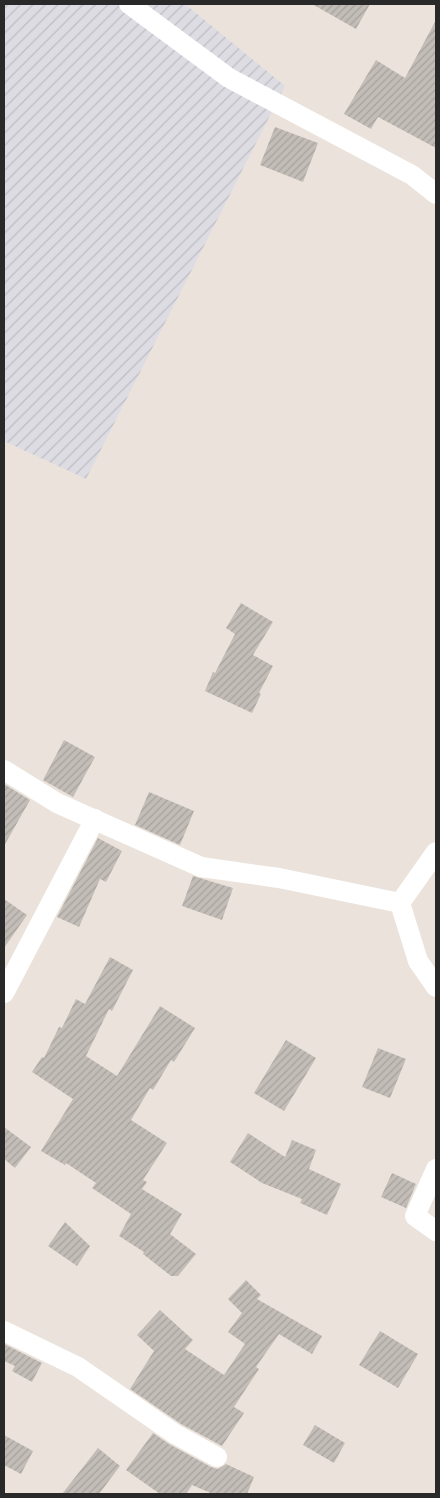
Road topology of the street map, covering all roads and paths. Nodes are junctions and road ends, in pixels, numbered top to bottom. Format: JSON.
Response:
{"nodes":[{"id":1,"x":129,"y":4,"type":"edge"},
{"id":2,"x":436,"y":194,"type":"edge"},
{"id":3,"x":4,"y":770,"type":"edge"},
{"id":4,"x":95,"y":819,"type":"junction"},
{"id":5,"x":436,"y":852,"type":"edge"},
{"id":6,"x":400,"y":903,"type":"junction"},
{"id":7,"x":436,"y":987,"type":"edge"},
{"id":8,"x":4,"y":993,"type":"edge"},
{"id":9,"x":436,"y":1169,"type":"edge"},
{"id":10,"x":436,"y":1231,"type":"edge"},
{"id":11,"x":4,"y":1331,"type":"edge"},
{"id":12,"x":217,"y":1456,"type":"dead end"}],
"edges":[{"from":1,"to":2,"type":"street"},
{"from":3,"to":4,"type":"street"},
{"from":4,"to":6,"type":"street"},
{"from":4,"to":8,"type":"street"},
{"from":5,"to":6,"type":"street"},
{"from":6,"to":7,"type":"street"},
{"from":9,"to":10,"type":"street"},
{"from":11,"to":12,"type":"street"}]}
